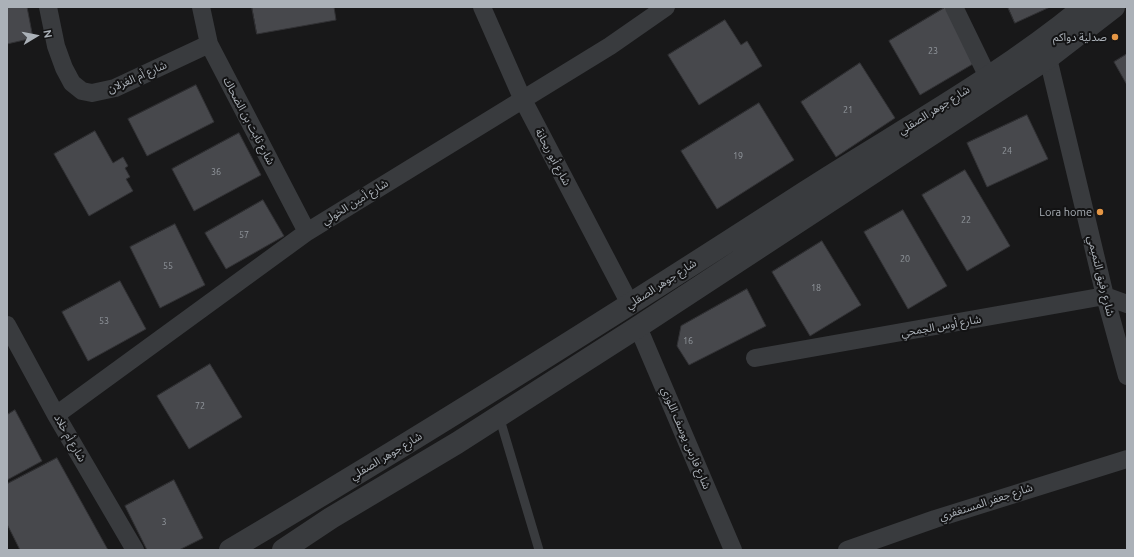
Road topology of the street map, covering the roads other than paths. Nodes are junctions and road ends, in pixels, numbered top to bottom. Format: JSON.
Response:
{"nodes":[{"id":1,"x":48,"y":7,"type":"edge"},
{"id":2,"x":201,"y":7,"type":"edge"},
{"id":3,"x":482,"y":7,"type":"edge"},
{"id":4,"x":666,"y":7,"type":"edge"},
{"id":5,"x":954,"y":7,"type":"edge"},
{"id":6,"x":1084,"y":7,"type":"edge"},
{"id":7,"x":1114,"y":7,"type":"edge"},
{"id":8,"x":209,"y":44,"type":"junction"},
{"id":9,"x":1048,"y":58,"type":"junction"},
{"id":10,"x":988,"y":77,"type":"junction"},
{"id":11,"x":522,"y":98,"type":"junction"},
{"id":12,"x":308,"y":232,"type":"junction"},
{"id":13,"x":1105,"y":296,"type":"junction"},
{"id":14,"x":630,"y":304,"type":"junction"},
{"id":15,"x":1127,"y":304,"type":"edge"},
{"id":16,"x":7,"y":325,"type":"edge"},
{"id":17,"x":638,"y":327,"type":"junction"},
{"id":18,"x":754,"y":358,"type":"dead end"},
{"id":19,"x":1127,"y":376,"type":"edge"},
{"id":20,"x":56,"y":415,"type":"junction"},
{"id":21,"x":500,"y":416,"type":"junction"},
{"id":22,"x":1127,"y":459,"type":"edge"},
{"id":23,"x":135,"y":550,"type":"edge"},
{"id":24,"x":230,"y":550,"type":"edge"},
{"id":25,"x":283,"y":550,"type":"edge"},
{"id":26,"x":539,"y":550,"type":"edge"},
{"id":27,"x":733,"y":550,"type":"edge"},
{"id":28,"x":847,"y":550,"type":"edge"}],
"edges":[{"from":1,"to":8,"type":"street","name":"شارع أم الغزلان"},
{"from":2,"to":8,"type":"street","name":"شارع ثابت بن الضحاك"},
{"from":3,"to":11,"type":"street","name":"شارع أبو ريحانة"},
{"from":4,"to":11,"type":"street","name":"شارع أمين الخولي"},
{"from":5,"to":10,"type":"street"},
{"from":6,"to":10,"type":"street","name":"شارع جوهر الصقلي"},
{"from":7,"to":9,"type":"street","name":"شارع جوهر الصقلي"},
{"from":8,"to":12,"type":"street","name":"شارع ثابت بن الضحاك"},
{"from":9,"to":13,"type":"street","name":"شارع رفيق التميمي"},
{"from":9,"to":17,"type":"street","name":"شارع جوهر الصقلي"},
{"from":10,"to":14,"type":"street","name":"شارع جوهر الصقلي"},
{"from":11,"to":12,"type":"street","name":"شارع أمين الخولي"},
{"from":11,"to":14,"type":"street","name":"شارع أبو ريحانة"},
{"from":12,"to":20,"type":"street","name":"شارع أمين الخولي"},
{"from":13,"to":15,"type":"street"},
{"from":13,"to":18,"type":"street","name":"شارع أوس الجمحي"},
{"from":13,"to":19,"type":"street","name":"شارع رفيق التميمي"},
{"from":14,"to":24,"type":"street","name":"شارع جوهر الصقلي"},
{"from":16,"to":20,"type":"street","name":"شارع أم خلاد"},
{"from":17,"to":21,"type":"street","name":"شارع جوهر الصقلي"},
{"from":17,"to":27,"type":"street","name":"شارع فارس يوسف اللوزي"},
{"from":20,"to":23,"type":"street","name":"شارع أم خلاد"},
{"from":21,"to":25,"type":"street","name":"شارع جوهر الصقلي"},
{"from":21,"to":26,"type":"lane"},
{"from":22,"to":28,"type":"street","name":"شارع جعفر المستغفري"}]}
